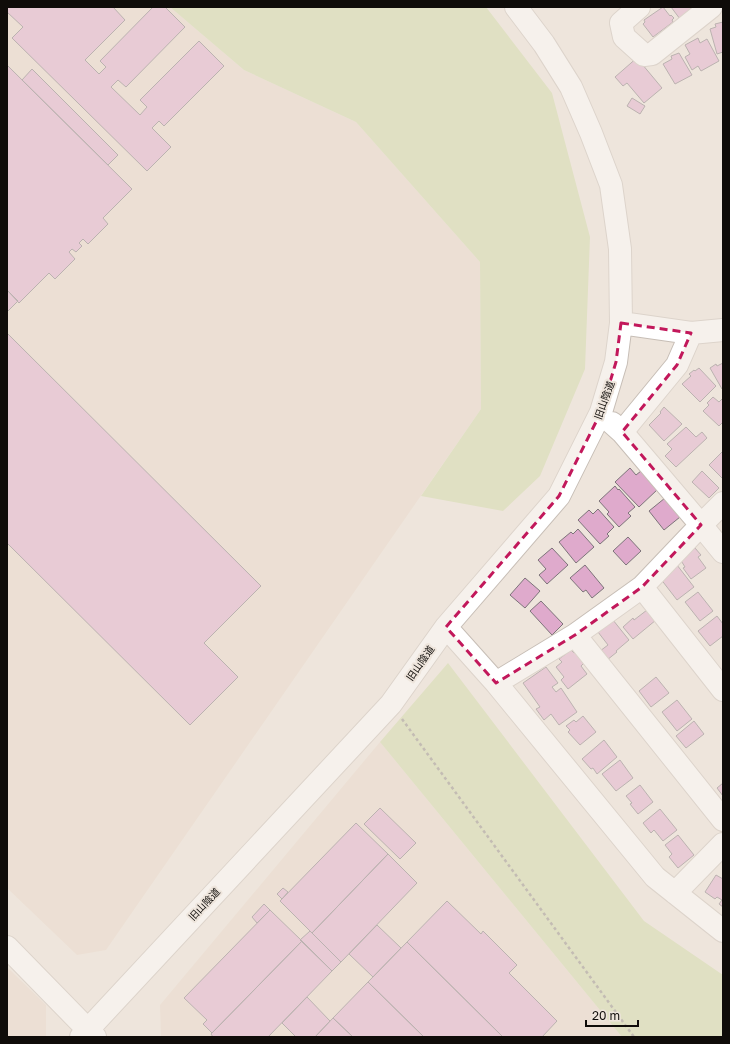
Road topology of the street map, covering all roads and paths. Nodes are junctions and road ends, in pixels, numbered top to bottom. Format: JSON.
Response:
{"nodes":[{"id":1,"x":516,"y":7,"type":"edge"},
{"id":2,"x":639,"y":7,"type":"edge"},
{"id":3,"x":711,"y":7,"type":"edge"},
{"id":4,"x":621,"y":323,"type":"junction"},
{"id":5,"x":723,"y":330,"type":"edge"},
{"id":6,"x":690,"y":333,"type":"junction"},
{"id":7,"x":601,"y":412,"type":"junction"},
{"id":8,"x":622,"y":432,"type":"junction"},
{"id":9,"x":723,"y":503,"type":"edge"},
{"id":10,"x":700,"y":525,"type":"junction"},
{"id":11,"x":723,"y":552,"type":"edge"},
{"id":12,"x":642,"y":587,"type":"junction"},
{"id":13,"x":446,"y":627,"type":"junction"},
{"id":14,"x":575,"y":635,"type":"junction"},
{"id":15,"x":496,"y":683,"type":"junction"},
{"id":16,"x":723,"y":690,"type":"edge"},
{"id":17,"x":391,"y":704,"type":"junction"},
{"id":18,"x":723,"y":820,"type":"edge"},
{"id":19,"x":723,"y":844,"type":"edge"},
{"id":20,"x":675,"y":893,"type":"junction"},
{"id":21,"x":723,"y":931,"type":"edge"},
{"id":22,"x":7,"y":947,"type":"edge"},
{"id":23,"x":88,"y":1034,"type":"edge"},
{"id":24,"x":634,"y":1037,"type":"edge"}],
"edges":[{"from":1,"to":4,"type":"street","name":"旧山陰道"},
{"from":2,"to":3,"type":"street"},
{"from":4,"to":6,"type":"street"},
{"from":4,"to":7,"type":"street","name":"旧山陰道"},
{"from":5,"to":6,"type":"street"},
{"from":6,"to":8,"type":"street"},
{"from":7,"to":8,"type":"street"},
{"from":7,"to":13,"type":"street","name":"旧山陰道"},
{"from":8,"to":10,"type":"street"},
{"from":9,"to":10,"type":"street"},
{"from":10,"to":11,"type":"street"},
{"from":10,"to":12,"type":"street"},
{"from":12,"to":14,"type":"street"},
{"from":12,"to":16,"type":"street"},
{"from":13,"to":15,"type":"street"},
{"from":13,"to":17,"type":"street","name":"旧山陰道"},
{"from":14,"to":15,"type":"street"},
{"from":14,"to":18,"type":"street"},
{"from":15,"to":20,"type":"street"},
{"from":17,"to":23,"type":"street","name":"旧山陰道"},
{"from":17,"to":24,"type":"path"},
{"from":19,"to":20,"type":"street"},
{"from":20,"to":21,"type":"street"},
{"from":22,"to":23,"type":"street"}]}
